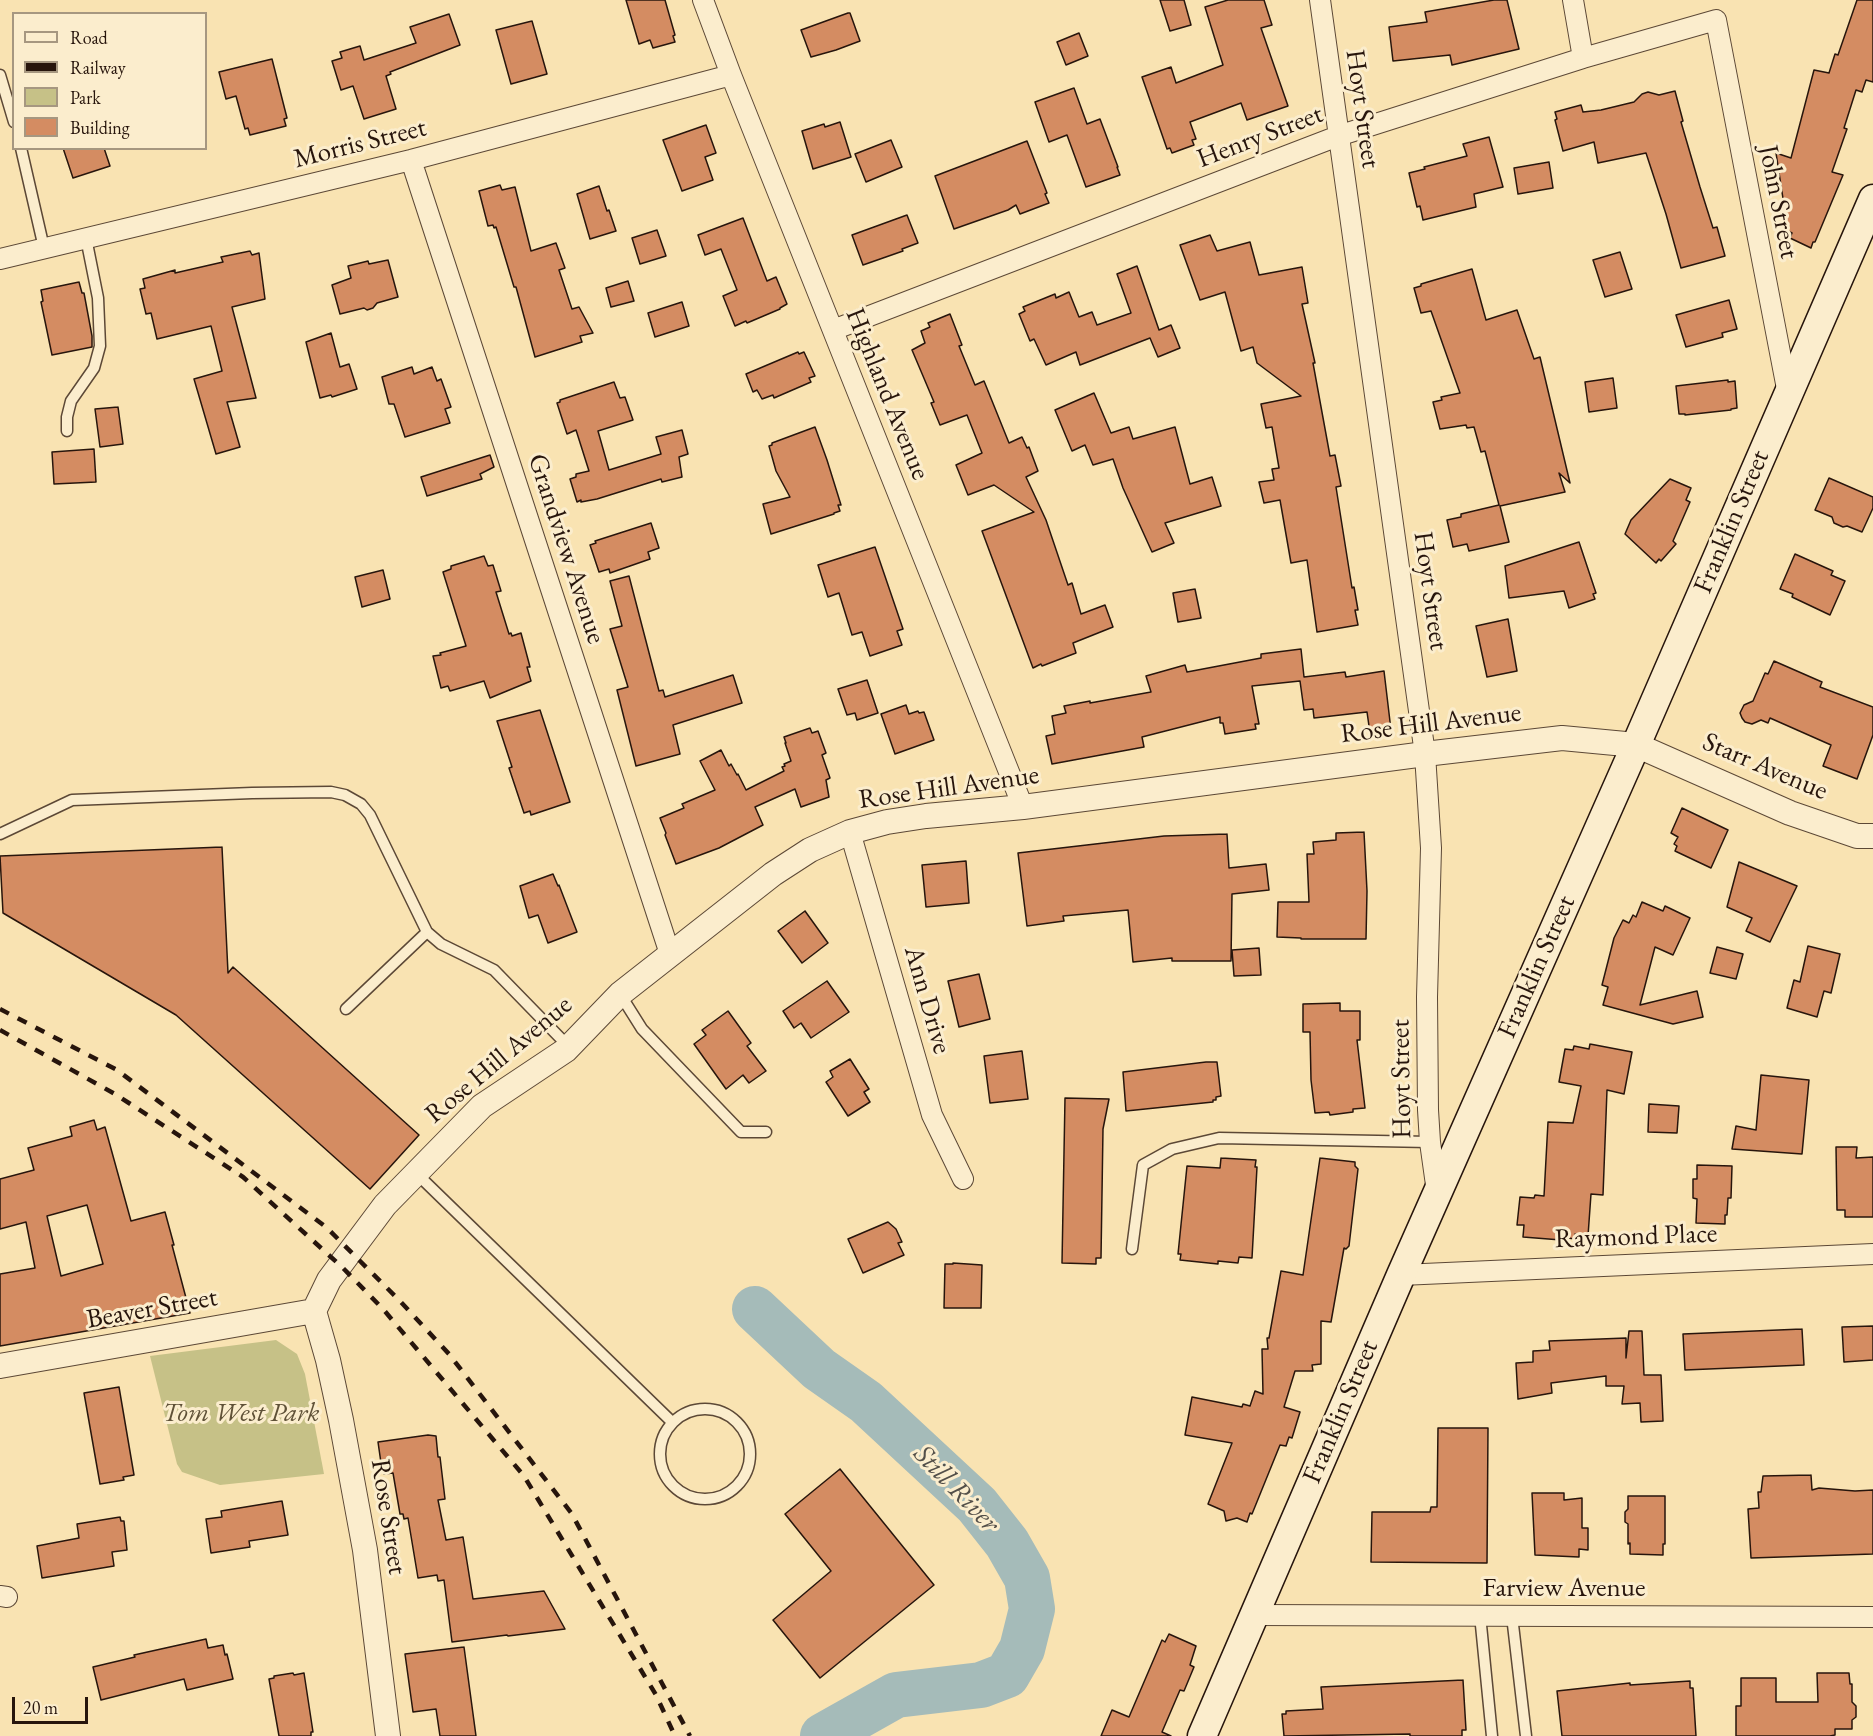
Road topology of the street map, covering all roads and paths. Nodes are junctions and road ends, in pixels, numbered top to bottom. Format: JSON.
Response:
{"nodes":[{"id":1,"x":703,"y":0,"type":"edge"},
{"id":2,"x":1320,"y":0,"type":"edge"},
{"id":3,"x":1573,"y":0,"type":"edge"},
{"id":4,"x":1716,"y":20,"type":"joint"},
{"id":5,"x":1583,"y":58,"type":"junction"},
{"id":6,"x":0,"y":75,"type":"edge"},
{"id":7,"x":731,"y":75,"type":"junction"},
{"id":8,"x":12,"y":115,"type":"edge"},
{"id":9,"x":1338,"y":136,"type":"junction"},
{"id":10,"x":21,"y":150,"type":"edge"},
{"id":11,"x":411,"y":160,"type":"junction"},
{"id":12,"x":1873,"y":199,"type":"edge"},
{"id":13,"x":86,"y":238,"type":"junction"},
{"id":14,"x":44,"y":248,"type":"junction"},
{"id":15,"x":0,"y":259,"type":"edge"},
{"id":16,"x":833,"y":330,"type":"junction"},
{"id":17,"x":1788,"y":394,"type":"junction"},
{"id":18,"x":67,"y":431,"type":"dead end"},
{"id":19,"x":1636,"y":745,"type":"junction"},
{"id":20,"x":1425,"y":754,"type":"junction"},
{"id":21,"x":1023,"y":807,"type":"junction"},
{"id":22,"x":850,"y":832,"type":"junction"},
{"id":23,"x":0,"y":834,"type":"edge"},
{"id":24,"x":1873,"y":836,"type":"edge"},
{"id":25,"x":427,"y":932,"type":"junction"},
{"id":26,"x":670,"y":954,"type":"junction"},
{"id":27,"x":620,"y":994,"type":"junction"},
{"id":28,"x":346,"y":1009,"type":"dead end"},
{"id":29,"x":569,"y":1047,"type":"junction"},
{"id":30,"x":766,"y":1132,"type":"dead end"},
{"id":31,"x":1430,"y":1142,"type":"junction"},
{"id":32,"x":416,"y":1173,"type":"junction"},
{"id":33,"x":963,"y":1179,"type":"dead end"},
{"id":34,"x":1437,"y":1192,"type":"junction"},
{"id":35,"x":1132,"y":1249,"type":"dead end"},
{"id":36,"x":1873,"y":1254,"type":"edge"},
{"id":37,"x":1401,"y":1275,"type":"junction"},
{"id":38,"x":314,"y":1311,"type":"junction"},
{"id":39,"x":0,"y":1366,"type":"edge"},
{"id":40,"x":672,"y":1422,"type":"junction"},
{"id":41,"x":1254,"y":1615,"type":"junction"},
{"id":42,"x":1480,"y":1615,"type":"junction"},
{"id":43,"x":1512,"y":1616,"type":"junction"},
{"id":44,"x":1873,"y":1617,"type":"edge"},
{"id":45,"x":388,"y":1736,"type":"edge"},
{"id":46,"x":1202,"y":1736,"type":"edge"},
{"id":47,"x":1492,"y":1736,"type":"edge"},
{"id":48,"x":1526,"y":1736,"type":"edge"}],
"edges":[{"from":1,"to":7,"type":"street","name":"Highland Avenue"},
{"from":2,"to":9,"type":"street","name":"Hoyt Street"},
{"from":3,"to":5,"type":"street"},
{"from":4,"to":5,"type":"street","name":"Henry Street"},
{"from":4,"to":17,"type":"street","name":"John Street"},
{"from":5,"to":9,"type":"street","name":"Henry Street"},
{"from":6,"to":8,"type":"lane"},
{"from":7,"to":11,"type":"street","name":"Morris Street"},
{"from":7,"to":16,"type":"street","name":"Highland Avenue"},
{"from":9,"to":16,"type":"street","name":"Henry Street"},
{"from":9,"to":20,"type":"street","name":"Hoyt Street"},
{"from":10,"to":14,"type":"lane"},
{"from":11,"to":13,"type":"street","name":"Morris Street"},
{"from":11,"to":26,"type":"street","name":"Grandview Avenue"},
{"from":12,"to":17,"type":"main road","name":"Franklin Street"},
{"from":13,"to":14,"type":"street","name":"Morris Street"},
{"from":13,"to":18,"type":"lane"},
{"from":14,"to":15,"type":"street","name":"Morris Street"},
{"from":16,"to":21,"type":"street","name":"Highland Avenue"},
{"from":17,"to":19,"type":"main road","name":"Franklin Street"},
{"from":19,"to":20,"type":"street","name":"Rose Hill Avenue"},
{"from":19,"to":24,"type":"street","name":"Starr Avenue"},
{"from":19,"to":34,"type":"main road","name":"Franklin Street"},
{"from":20,"to":21,"type":"street","name":"Rose Hill Avenue"},
{"from":20,"to":31,"type":"street","name":"Hoyt Street"},
{"from":21,"to":22,"type":"street","name":"Rose Hill Avenue"},
{"from":22,"to":26,"type":"street","name":"Rose Hill Avenue"},
{"from":22,"to":33,"type":"street","name":"Ann Drive"},
{"from":23,"to":25,"type":"lane"},
{"from":25,"to":28,"type":"lane"},
{"from":25,"to":29,"type":"lane"},
{"from":26,"to":27,"type":"street","name":"Rose Hill Avenue"},
{"from":27,"to":29,"type":"street","name":"Rose Hill Avenue"},
{"from":27,"to":30,"type":"lane"},
{"from":29,"to":32,"type":"street","name":"Rose Hill Avenue"},
{"from":31,"to":34,"type":"street","name":"Hoyt Street"},
{"from":31,"to":35,"type":"lane"},
{"from":32,"to":38,"type":"street","name":"Rose Hill Avenue"},
{"from":32,"to":40,"type":"lane"},
{"from":34,"to":37,"type":"main road","name":"Franklin Street"},
{"from":36,"to":37,"type":"street","name":"Raymond Place"},
{"from":37,"to":41,"type":"main road","name":"Franklin Street"},
{"from":38,"to":39,"type":"street","name":"Beaver Street"},
{"from":38,"to":45,"type":"street","name":"Rose Street"},
{"from":40,"to":40,"type":"lane"},
{"from":41,"to":42,"type":"street","name":"Farview Avenue"},
{"from":41,"to":46,"type":"main road","name":"Franklin Street"},
{"from":42,"to":43,"type":"street","name":"Farview Avenue"},
{"from":42,"to":47,"type":"lane"},
{"from":43,"to":44,"type":"street","name":"Farview Avenue"},
{"from":43,"to":48,"type":"lane"}]}
